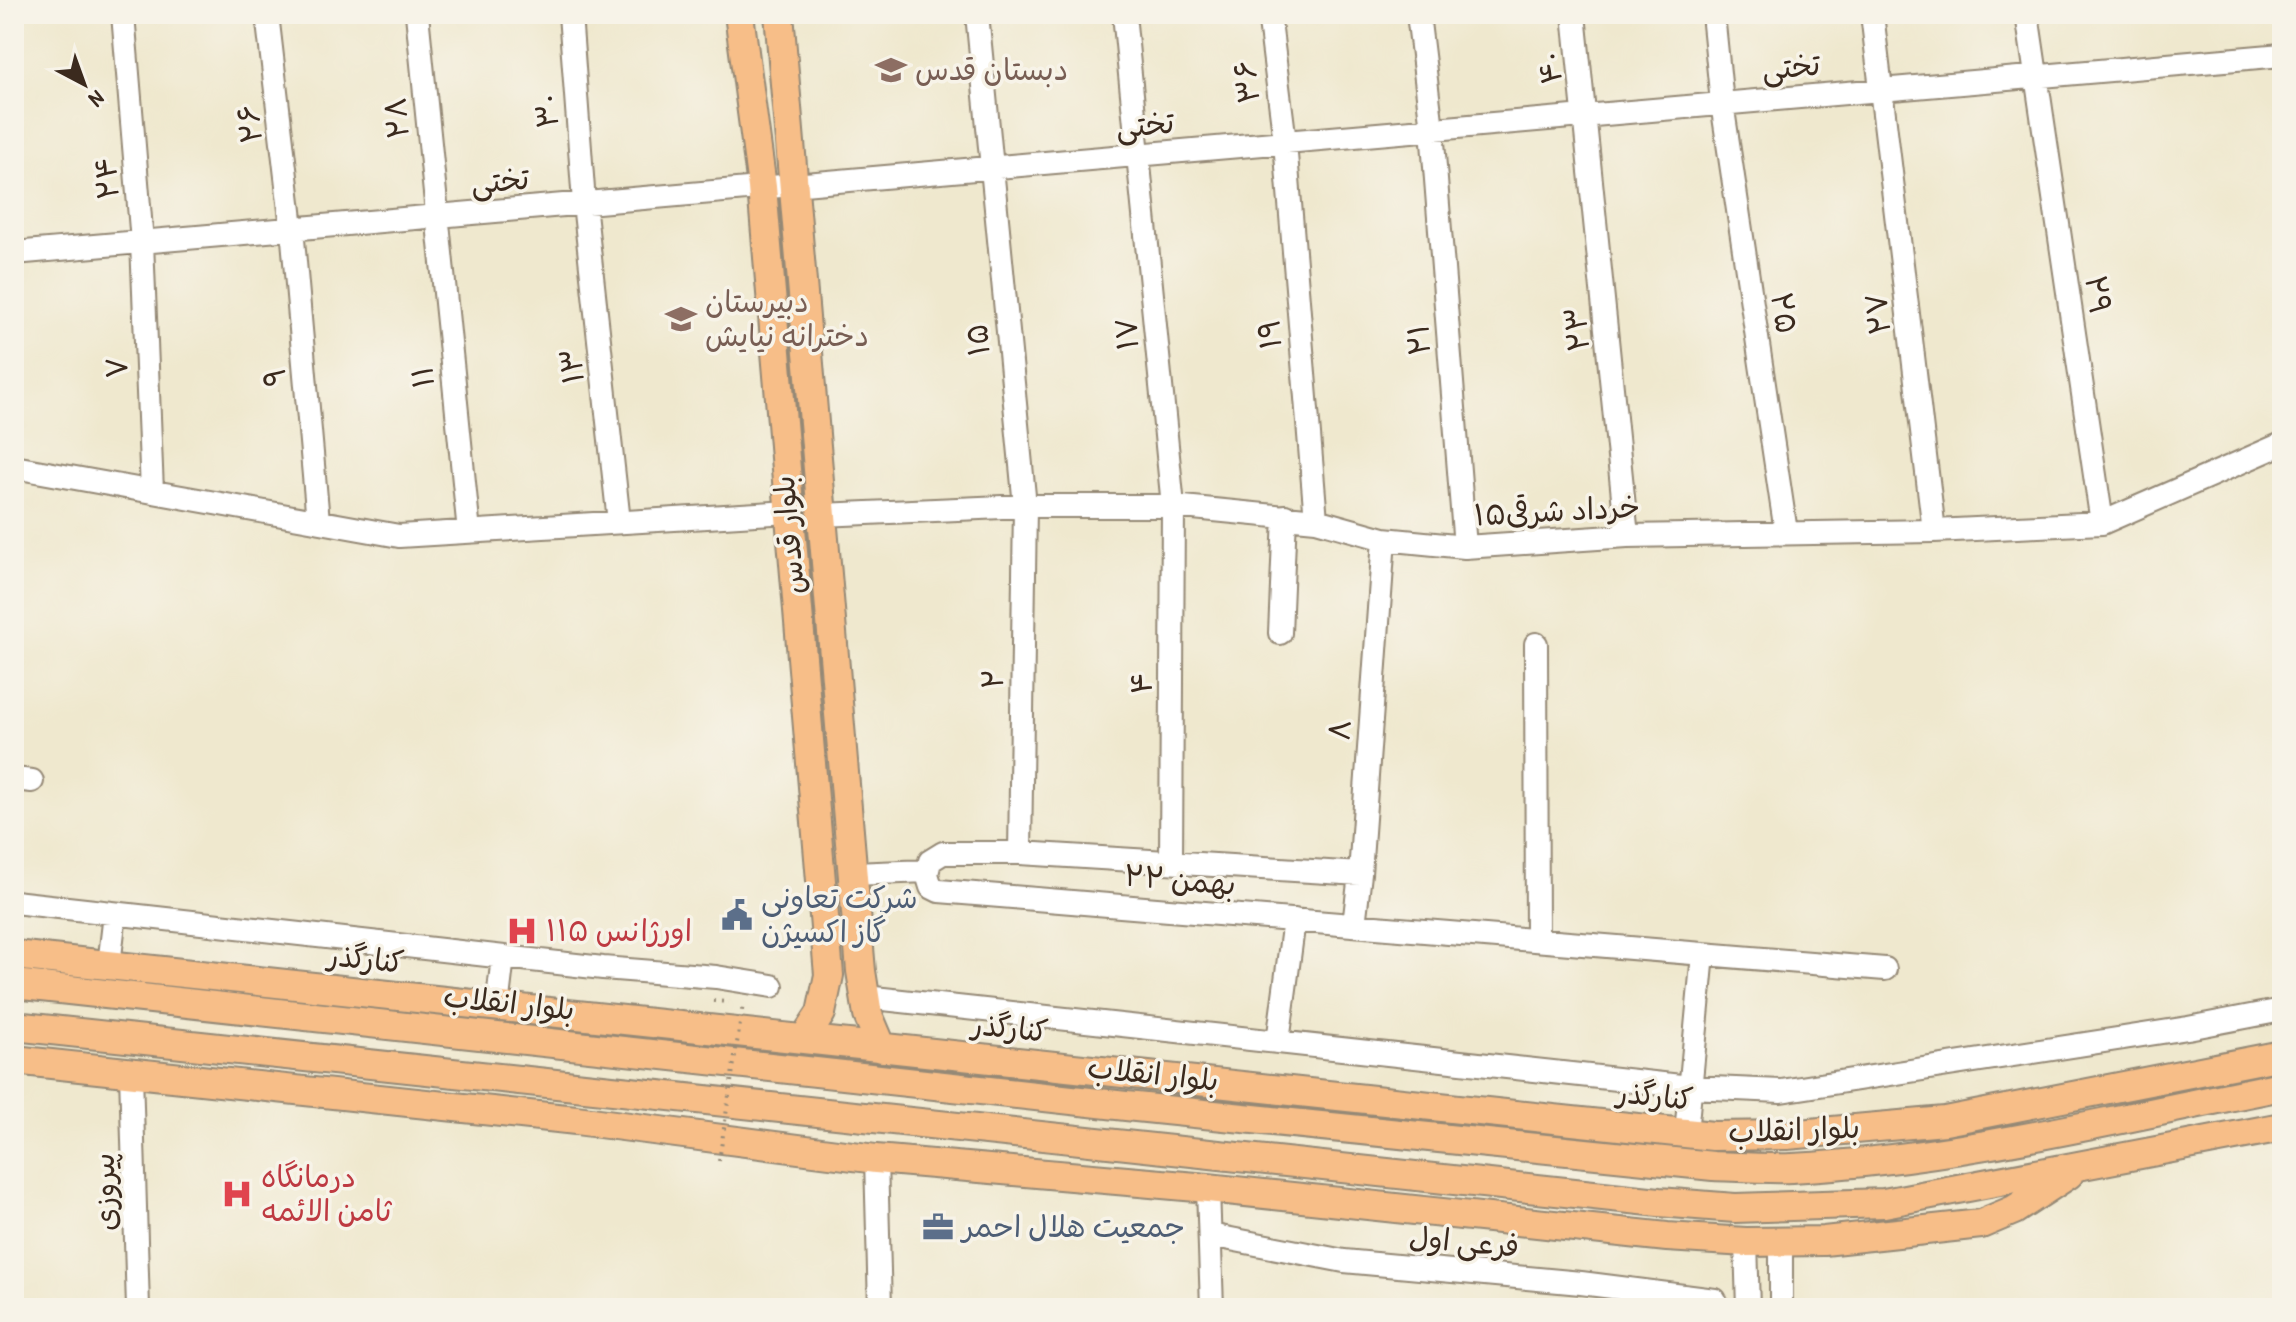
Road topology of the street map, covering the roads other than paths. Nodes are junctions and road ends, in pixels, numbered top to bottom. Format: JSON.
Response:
{"nodes":[{"id":1,"x":123,"y":14,"type":"edge"},
{"id":2,"x":267,"y":14,"type":"edge"},
{"id":3,"x":417,"y":14,"type":"edge"},
{"id":4,"x":570,"y":14,"type":"edge"},
{"id":5,"x":739,"y":14,"type":"edge"},
{"id":6,"x":779,"y":14,"type":"edge"},
{"id":7,"x":977,"y":14,"type":"edge"},
{"id":8,"x":1124,"y":14,"type":"edge"},
{"id":9,"x":1269,"y":14,"type":"edge"},
{"id":10,"x":1418,"y":14,"type":"edge"},
{"id":11,"x":1574,"y":14,"type":"edge"},
{"id":12,"x":1713,"y":14,"type":"edge"},
{"id":13,"x":1872,"y":14,"type":"edge"},
{"id":14,"x":2027,"y":14,"type":"edge"},
{"id":15,"x":2282,"y":55,"type":"edge"},
{"id":16,"x":2035,"y":76,"type":"junction"},
{"id":17,"x":1881,"y":89,"type":"junction"},
{"id":18,"x":1722,"y":103,"type":"junction"},
{"id":19,"x":1586,"y":115,"type":"junction"},
{"id":20,"x":1432,"y":129,"type":"junction"},
{"id":21,"x":1285,"y":142,"type":"junction"},
{"id":22,"x":1140,"y":156,"type":"junction"},
{"id":23,"x":990,"y":168,"type":"junction"},
{"id":24,"x":793,"y":184,"type":"junction"},
{"id":25,"x":762,"y":187,"type":"junction"},
{"id":26,"x":584,"y":203,"type":"junction"},
{"id":27,"x":436,"y":216,"type":"junction"},
{"id":28,"x":292,"y":228,"type":"junction"},
{"id":29,"x":142,"y":242,"type":"junction"},
{"id":30,"x":14,"y":253,"type":"edge"},
{"id":31,"x":2282,"y":444,"type":"edge"},
{"id":32,"x":14,"y":467,"type":"edge"},
{"id":33,"x":152,"y":492,"type":"junction"},
{"id":34,"x":1025,"y":506,"type":"junction"},
{"id":35,"x":1173,"y":506,"type":"junction"},
{"id":36,"x":789,"y":512,"type":"junction"},
{"id":37,"x":822,"y":515,"type":"junction"},
{"id":38,"x":1285,"y":516,"type":"junction"},
{"id":39,"x":1316,"y":520,"type":"junction"},
{"id":40,"x":318,"y":521,"type":"junction"},
{"id":41,"x":619,"y":522,"type":"junction"},
{"id":42,"x":2102,"y":523,"type":"junction"},
{"id":43,"x":1934,"y":531,"type":"junction"},
{"id":44,"x":469,"y":532,"type":"junction"},
{"id":45,"x":1786,"y":532,"type":"junction"},
{"id":46,"x":1627,"y":536,"type":"junction"},
{"id":47,"x":1384,"y":539,"type":"junction"},
{"id":48,"x":1465,"y":547,"type":"junction"},
{"id":49,"x":1280,"y":633,"type":"dead end"},
{"id":50,"x":1536,"y":644,"type":"dead end"},
{"id":51,"x":1020,"y":853,"type":"junction"},
{"id":52,"x":1171,"y":861,"type":"junction"},
{"id":53,"x":927,"y":871,"type":"junction"},
{"id":54,"x":853,"y":874,"type":"junction"},
{"id":55,"x":1360,"y":874,"type":"junction"},
{"id":56,"x":821,"y":876,"type":"junction"},
{"id":57,"x":14,"y":902,"type":"edge"},
{"id":58,"x":115,"y":914,"type":"junction"},
{"id":59,"x":1294,"y":920,"type":"junction"},
{"id":60,"x":1354,"y":925,"type":"junction"},
{"id":61,"x":1537,"y":940,"type":"junction"},
{"id":62,"x":1703,"y":954,"type":"junction"},
{"id":63,"x":14,"y":955,"type":"edge"},
{"id":64,"x":503,"y":957,"type":"junction"},
{"id":65,"x":79,"y":962,"type":"junction"},
{"id":66,"x":109,"y":965,"type":"junction"},
{"id":67,"x":1885,"y":969,"type":"dead end"},
{"id":68,"x":14,"y":984,"type":"edge"},
{"id":69,"x":772,"y":986,"type":"dead end"},
{"id":70,"x":80,"y":991,"type":"junction"},
{"id":71,"x":865,"y":997,"type":"junction"},
{"id":72,"x":497,"y":1007,"type":"junction"},
{"id":73,"x":2282,"y":1010,"type":"edge"},
{"id":74,"x":585,"y":1016,"type":"junction"},
{"id":75,"x":14,"y":1026,"type":"edge"},
{"id":76,"x":804,"y":1039,"type":"junction"},
{"id":77,"x":1278,"y":1042,"type":"junction"},
{"id":78,"x":585,"y":1046,"type":"junction"},
{"id":79,"x":882,"y":1048,"type":"junction"},
{"id":80,"x":2282,"y":1055,"type":"edge"},
{"id":81,"x":14,"y":1060,"type":"edge"},
{"id":82,"x":131,"y":1073,"type":"junction"},
{"id":83,"x":1130,"y":1075,"type":"junction"},
{"id":84,"x":577,"y":1086,"type":"junction"},
{"id":85,"x":2282,"y":1086,"type":"edge"},
{"id":86,"x":1690,"y":1087,"type":"junction"},
{"id":87,"x":1126,"y":1106,"type":"junction"},
{"id":88,"x":576,"y":1120,"type":"junction"},
{"id":89,"x":2282,"y":1127,"type":"edge"},
{"id":90,"x":1686,"y":1133,"type":"junction"},
{"id":91,"x":1447,"y":1139,"type":"junction"},
{"id":92,"x":876,"y":1159,"type":"junction"},
{"id":93,"x":2079,"y":1167,"type":"junction"},
{"id":94,"x":1443,"y":1179,"type":"junction"},
{"id":95,"x":1208,"y":1188,"type":"junction"},
{"id":96,"x":1210,"y":1235,"type":"junction"},
{"id":97,"x":1781,"y":1255,"type":"junction"},
{"id":98,"x":1747,"y":1256,"type":"junction"},
{"id":99,"x":1715,"y":1300,"type":"dead end"},
{"id":100,"x":138,"y":1308,"type":"edge"},
{"id":101,"x":880,"y":1308,"type":"edge"},
{"id":102,"x":1212,"y":1308,"type":"edge"},
{"id":103,"x":1748,"y":1308,"type":"edge"},
{"id":104,"x":1781,"y":1308,"type":"edge"}],
"edges":[{"from":1,"to":29,"type":"street","name":"۲۴"},
{"from":2,"to":28,"type":"street","name":"۲۶"},
{"from":3,"to":27,"type":"street","name":"۲۸"},
{"from":4,"to":26,"type":"street","name":"۳۰"},
{"from":5,"to":25,"type":"main road","name":"بلوار قدس"},
{"from":6,"to":24,"type":"main road","name":"بلوار قدس"},
{"from":7,"to":23,"type":"street","name":"۱۵"},
{"from":8,"to":22,"type":"street","name":"۱۷"},
{"from":9,"to":21,"type":"street","name":"۳۶"},
{"from":10,"to":20,"type":"street","name":"۲۱"},
{"from":11,"to":19,"type":"street","name":"۴۰"},
{"from":12,"to":18,"type":"street","name":"۲۵"},
{"from":13,"to":17,"type":"street","name":"۲۷"},
{"from":14,"to":16,"type":"street","name":"۲۹"},
{"from":15,"to":16,"type":"street","name":"تختی"},
{"from":16,"to":17,"type":"street","name":"تختی"},
{"from":16,"to":42,"type":"street","name":"۲۹"},
{"from":17,"to":18,"type":"street","name":"تختی"},
{"from":17,"to":43,"type":"street","name":"۲۷"},
{"from":18,"to":19,"type":"street","name":"تختی"},
{"from":18,"to":45,"type":"street","name":"۲۵"},
{"from":19,"to":20,"type":"street","name":"تختی"},
{"from":19,"to":46,"type":"street","name":"۲۳"},
{"from":20,"to":21,"type":"street","name":"تختی"},
{"from":20,"to":48,"type":"street","name":"۲۱"},
{"from":21,"to":22,"type":"street","name":"تختی"},
{"from":21,"to":39,"type":"street","name":"۱۹"},
{"from":22,"to":23,"type":"street","name":"تختی"},
{"from":22,"to":35,"type":"street","name":"۱۷"},
{"from":23,"to":24,"type":"street","name":"تختی"},
{"from":23,"to":34,"type":"street","name":"۱۵"},
{"from":24,"to":25,"type":"street","name":"تختی"},
{"from":24,"to":37,"type":"main road","name":"بلوار قدس"},
{"from":25,"to":26,"type":"street","name":"تختی"},
{"from":25,"to":36,"type":"main road","name":"بلوار قدس"},
{"from":26,"to":27,"type":"street","name":"تختی"},
{"from":26,"to":41,"type":"street","name":"۱۳"},
{"from":27,"to":28,"type":"street","name":"تختی"},
{"from":27,"to":44,"type":"street","name":"۱۱"},
{"from":28,"to":29,"type":"street","name":"تختی"},
{"from":28,"to":40,"type":"street","name":"۹"},
{"from":29,"to":30,"type":"street","name":"تختی"},
{"from":29,"to":33,"type":"street","name":"۷"},
{"from":31,"to":42,"type":"street","name":"۱۵خرداد شرقی"},
{"from":32,"to":33,"type":"street"},
{"from":33,"to":40,"type":"street"},
{"from":34,"to":35,"type":"street","name":"۱۵خرداد شرقی"},
{"from":34,"to":37,"type":"street","name":"۱۵خرداد شرقی"},
{"from":34,"to":51,"type":"street","name":"۲"},
{"from":35,"to":38,"type":"street","name":"۱۵خرداد شرقی"},
{"from":35,"to":52,"type":"street","name":"۴"},
{"from":36,"to":41,"type":"street"},
{"from":36,"to":56,"type":"main road","name":"بلوار قدس"},
{"from":37,"to":54,"type":"main road","name":"بلوار قدس"},
{"from":38,"to":39,"type":"street","name":"۱۵خرداد شرقی"},
{"from":38,"to":49,"type":"street"},
{"from":39,"to":47,"type":"street","name":"۱۵خرداد شرقی"},
{"from":40,"to":44,"type":"street"},
{"from":41,"to":44,"type":"street"},
{"from":42,"to":43,"type":"street","name":"۱۵خرداد شرقی"},
{"from":43,"to":45,"type":"street","name":"۱۵خرداد شرقی"},
{"from":45,"to":46,"type":"street","name":"۱۵خرداد شرقی"},
{"from":46,"to":48,"type":"street","name":"۱۵خرداد شرقی"},
{"from":47,"to":48,"type":"street","name":"۱۵خرداد شرقی"},
{"from":47,"to":55,"type":"street","name":"۸"},
{"from":50,"to":61,"type":"street"},
{"from":51,"to":52,"type":"street","name":"۲۲ بهمن"},
{"from":51,"to":53,"type":"street","name":"۲۲ بهمن"},
{"from":52,"to":55,"type":"street","name":"۲۲ بهمن"},
{"from":53,"to":54,"type":"street"},
{"from":53,"to":59,"type":"street","name":"۲۲ بهمن"},
{"from":54,"to":56,"type":"main road"},
{"from":54,"to":71,"type":"main road","name":"بلوار قدس"},
{"from":55,"to":60,"type":"street","name":"۸"},
{"from":56,"to":76,"type":"main road","name":"بلوار قدس"},
{"from":57,"to":58,"type":"street"},
{"from":58,"to":64,"type":"street"},
{"from":58,"to":66,"type":"street"},
{"from":59,"to":60,"type":"street","name":"۲۲ بهمن"},
{"from":59,"to":77,"type":"street"},
{"from":60,"to":61,"type":"street","name":"۲۲ بهمن"},
{"from":61,"to":62,"type":"street","name":"۲۲ بهمن"},
{"from":62,"to":67,"type":"street","name":"۲۲ بهمن"},
{"from":62,"to":86,"type":"street"},
{"from":63,"to":65,"type":"main road","name":"کنارگذر"},
{"from":64,"to":69,"type":"street"},
{"from":64,"to":72,"type":"street"},
{"from":65,"to":66,"type":"main road","name":"کنارگذر"},
{"from":65,"to":70,"type":"main road"},
{"from":66,"to":72,"type":"main road","name":"کنارگذر"},
{"from":68,"to":70,"type":"main road","name":"بلوار انقلاب"},
{"from":70,"to":78,"type":"main road","name":"بلوار انقلاب"},
{"from":71,"to":77,"type":"street"},
{"from":71,"to":79,"type":"main road","name":"بلوار قدس"},
{"from":72,"to":74,"type":"main road","name":"کنارگذر"},
{"from":73,"to":86,"type":"street"},
{"from":74,"to":76,"type":"main road","name":"کنارگذر"},
{"from":74,"to":78,"type":"main road"},
{"from":75,"to":84,"type":"main road"},
{"from":76,"to":79,"type":"main road","name":"کنارگذر"},
{"from":77,"to":86,"type":"street"},
{"from":78,"to":87,"type":"main road","name":"بلوار انقلاب"},
{"from":79,"to":83,"type":"main road","name":"کنارگذر"},
{"from":80,"to":90,"type":"main road","name":"کنارگذر"},
{"from":81,"to":82,"type":"main road"},
{"from":82,"to":88,"type":"main road"},
{"from":82,"to":100,"type":"street","name":"پیروزی"},
{"from":83,"to":87,"type":"main road"},
{"from":83,"to":90,"type":"main road","name":"کنارگذر"},
{"from":84,"to":88,"type":"main road"},
{"from":84,"to":94,"type":"main road"},
{"from":85,"to":91,"type":"main road","name":"بلوار انقلاب"},
{"from":86,"to":90,"type":"street"},
{"from":87,"to":91,"type":"main road","name":"بلوار انقلاب"},
{"from":88,"to":92,"type":"main road"},
{"from":89,"to":93,"type":"main road"},
{"from":91,"to":94,"type":"main road"},
{"from":92,"to":95,"type":"main road"},
{"from":92,"to":101,"type":"street"},
{"from":93,"to":94,"type":"main road"},
{"from":93,"to":97,"type":"main road"},
{"from":95,"to":96,"type":"street"},
{"from":95,"to":98,"type":"main road"},
{"from":96,"to":99,"type":"street","name":"فرعی اول"},
{"from":96,"to":102,"type":"street"},
{"from":97,"to":98,"type":"main road"},
{"from":97,"to":104,"type":"street"},
{"from":98,"to":103,"type":"street"}]}
